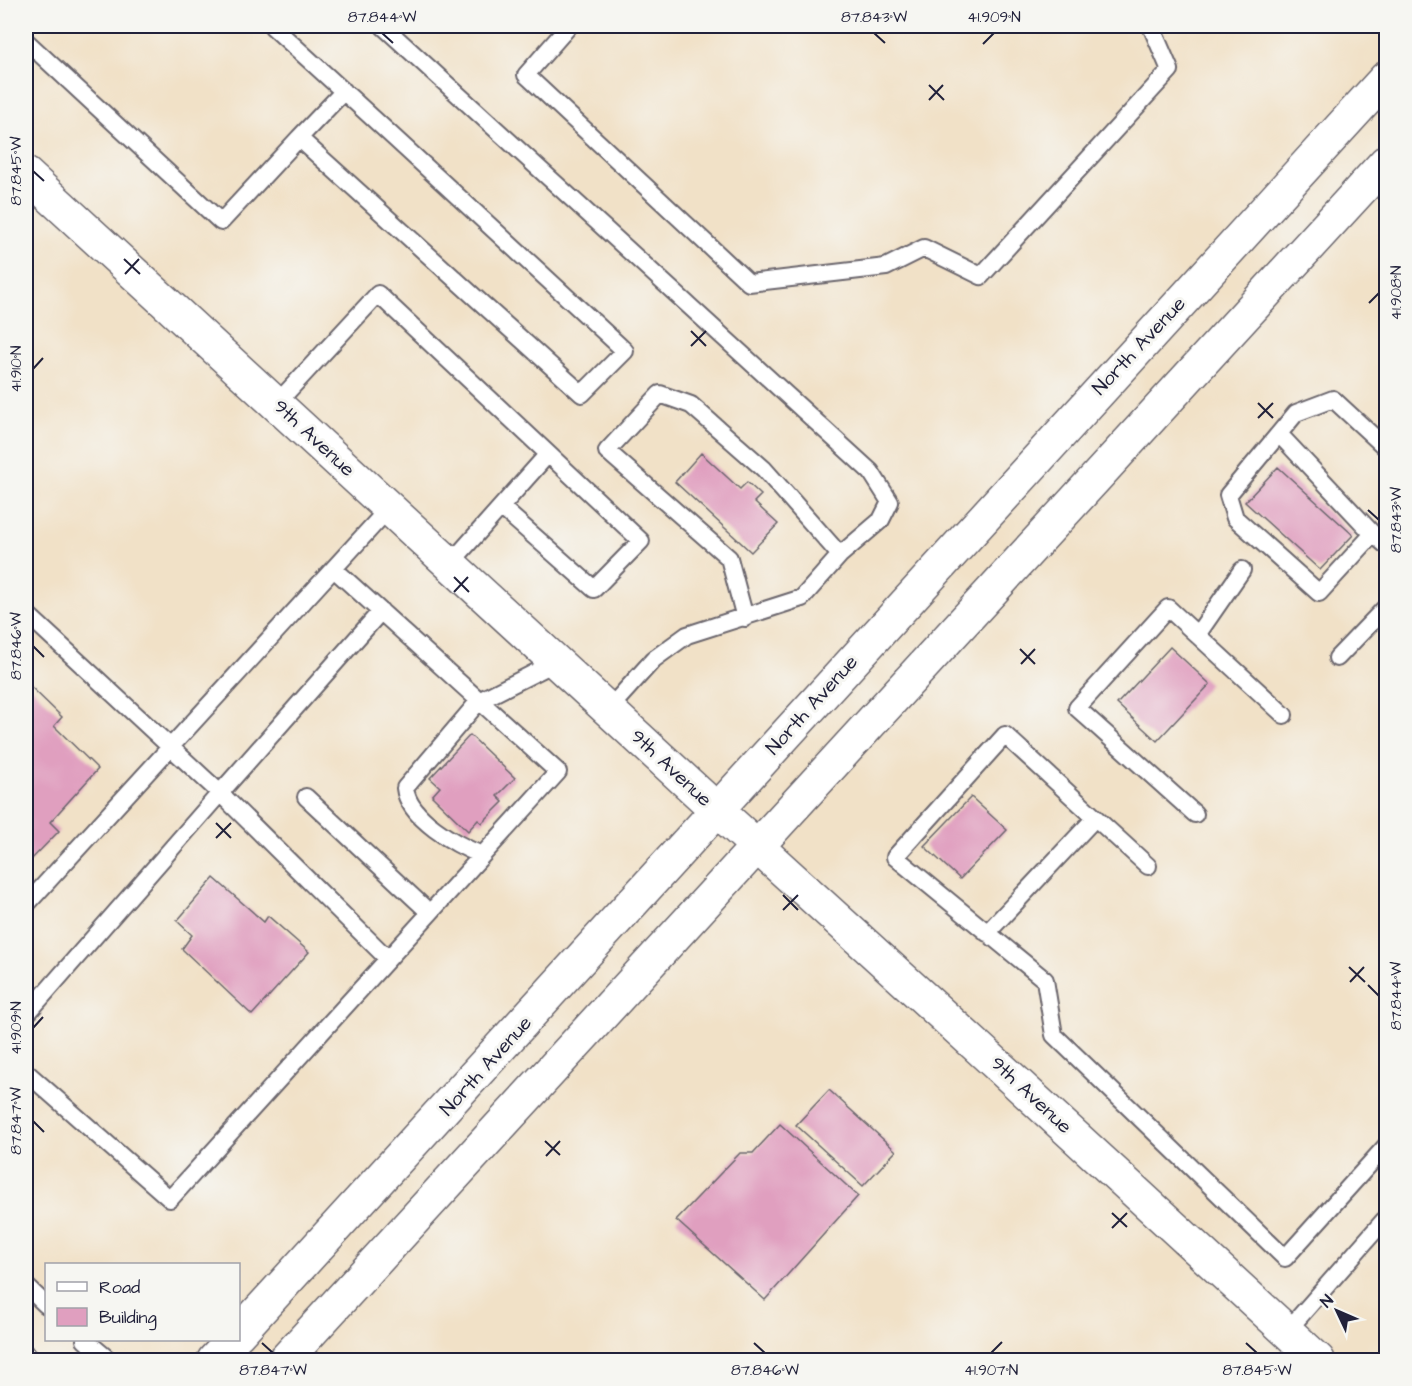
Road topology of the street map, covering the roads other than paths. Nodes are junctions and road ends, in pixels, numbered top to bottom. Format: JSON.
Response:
{"nodes":[{"id":1,"x":272,"y":26,"type":"edge"},
{"id":2,"x":383,"y":26,"type":"edge"},
{"id":3,"x":569,"y":26,"type":"edge"},
{"id":4,"x":1151,"y":26,"type":"edge"},
{"id":5,"x":26,"y":41,"type":"edge"},
{"id":6,"x":1386,"y":78,"type":"edge"},
{"id":7,"x":344,"y":91,"type":"junction"},
{"id":8,"x":299,"y":138,"type":"junction"},
{"id":9,"x":1386,"y":162,"type":"edge"},
{"id":10,"x":26,"y":174,"type":"edge"},
{"id":11,"x":276,"y":404,"type":"junction"},
{"id":12,"x":1279,"y":434,"type":"junction"},
{"id":13,"x":1386,"y":448,"type":"edge"},
{"id":14,"x":548,"y":454,"type":"junction"},
{"id":15,"x":501,"y":507,"type":"junction"},
{"id":16,"x":389,"y":508,"type":"junction"},
{"id":17,"x":1380,"y":539,"type":"edge"},
{"id":18,"x":840,"y":555,"type":"junction"},
{"id":19,"x":450,"y":564,"type":"junction"},
{"id":20,"x":334,"y":569,"type":"junction"},
{"id":21,"x":1242,"y":570,"type":"dead end"},
{"id":22,"x":1386,"y":607,"type":"edge"},
{"id":23,"x":381,"y":611,"type":"junction"},
{"id":24,"x":26,"y":613,"type":"edge"},
{"id":25,"x":745,"y":618,"type":"junction"},
{"id":26,"x":1197,"y":635,"type":"junction"},
{"id":27,"x":1337,"y":658,"type":"dead end"},
{"id":28,"x":556,"y":662,"type":"junction"},
{"id":29,"x":479,"y":701,"type":"junction"},
{"id":30,"x":608,"y":710,"type":"junction"},
{"id":31,"x":1284,"y":716,"type":"dead end"},
{"id":32,"x":170,"y":747,"type":"junction"},
{"id":33,"x":220,"y":793,"type":"junction"},
{"id":34,"x":306,"y":797,"type":"dead end"},
{"id":35,"x":717,"y":810,"type":"junction"},
{"id":36,"x":1195,"y":814,"type":"dead end"},
{"id":37,"x":1095,"y":818,"type":"junction"},
{"id":38,"x":758,"y":847,"type":"junction"},
{"id":39,"x":482,"y":855,"type":"junction"},
{"id":40,"x":1148,"y":866,"type":"dead end"},
{"id":41,"x":26,"y":905,"type":"edge"},
{"id":42,"x":430,"y":913,"type":"junction"},
{"id":43,"x":987,"y":933,"type":"junction"},
{"id":44,"x":388,"y":959,"type":"junction"},
{"id":45,"x":26,"y":1016,"type":"edge"},
{"id":46,"x":26,"y":1072,"type":"edge"},
{"id":47,"x":1386,"y":1146,"type":"edge"},
{"id":48,"x":1386,"y":1218,"type":"edge"},
{"id":49,"x":26,"y":1286,"type":"edge"},
{"id":50,"x":45,"y":1304,"type":"edge"},
{"id":51,"x":1287,"y":1331,"type":"junction"},
{"id":52,"x":240,"y":1332,"type":"edge"},
{"id":53,"x":86,"y":1341,"type":"edge"},
{"id":54,"x":233,"y":1341,"type":"edge"},
{"id":55,"x":26,"y":1354,"type":"edge"},
{"id":56,"x":32,"y":1360,"type":"edge"},
{"id":57,"x":109,"y":1360,"type":"edge"},
{"id":58,"x":214,"y":1360,"type":"edge"},
{"id":59,"x":285,"y":1360,"type":"edge"},
{"id":60,"x":1318,"y":1360,"type":"edge"}],
"edges":[{"from":1,"to":7,"type":"lane"},
{"from":2,"to":18,"type":"lane"},
{"from":3,"to":4,"type":"lane"},
{"from":5,"to":8,"type":"lane"},
{"from":6,"to":35,"type":"main road","name":"North Avenue"},
{"from":7,"to":8,"type":"lane"},
{"from":7,"to":8,"type":"lane"},
{"from":9,"to":38,"type":"main road"},
{"from":10,"to":11,"type":"main road","name":"9th Avenue"},
{"from":11,"to":14,"type":"lane"},
{"from":11,"to":16,"type":"main road","name":"9th Avenue"},
{"from":12,"to":13,"type":"lane"},
{"from":12,"to":17,"type":"lane"},
{"from":12,"to":17,"type":"lane"},
{"from":14,"to":15,"type":"lane"},
{"from":14,"to":15,"type":"lane"},
{"from":15,"to":19,"type":"lane"},
{"from":16,"to":19,"type":"main road","name":"9th Avenue"},
{"from":16,"to":20,"type":"lane"},
{"from":18,"to":25,"type":"lane"},
{"from":18,"to":25,"type":"lane"},
{"from":19,"to":28,"type":"main road","name":"9th Avenue"},
{"from":20,"to":23,"type":"lane"},
{"from":20,"to":32,"type":"lane"},
{"from":21,"to":26,"type":"lane"},
{"from":22,"to":27,"type":"lane"},
{"from":23,"to":29,"type":"lane"},
{"from":23,"to":33,"type":"lane"},
{"from":24,"to":32,"type":"lane"},
{"from":25,"to":30,"type":"lane"},
{"from":26,"to":31,"type":"lane"},
{"from":26,"to":36,"type":"lane"},
{"from":28,"to":29,"type":"lane"},
{"from":28,"to":30,"type":"main road","name":"9th Avenue"},
{"from":29,"to":39,"type":"lane"},
{"from":29,"to":39,"type":"lane"},
{"from":30,"to":35,"type":"main road","name":"9th Avenue"},
{"from":32,"to":33,"type":"lane"},
{"from":32,"to":41,"type":"lane"},
{"from":33,"to":44,"type":"lane"},
{"from":33,"to":45,"type":"lane"},
{"from":34,"to":42,"type":"lane"},
{"from":35,"to":38,"type":"main road","name":"9th Avenue"},
{"from":35,"to":52,"type":"main road","name":"North Avenue"},
{"from":37,"to":40,"type":"lane"},
{"from":37,"to":43,"type":"lane"},
{"from":37,"to":43,"type":"lane"},
{"from":38,"to":51,"type":"main road","name":"9th Avenue"},
{"from":38,"to":59,"type":"main road"},
{"from":39,"to":42,"type":"lane"},
{"from":42,"to":44,"type":"lane"},
{"from":43,"to":47,"type":"lane"},
{"from":44,"to":46,"type":"lane"},
{"from":48,"to":51,"type":"lane"},
{"from":49,"to":50,"type":"lane"},
{"from":51,"to":60,"type":"main road","name":"9th Avenue"},
{"from":53,"to":57,"type":"lane"},
{"from":54,"to":58,"type":"main road"},
{"from":55,"to":56,"type":"lane"}]}
